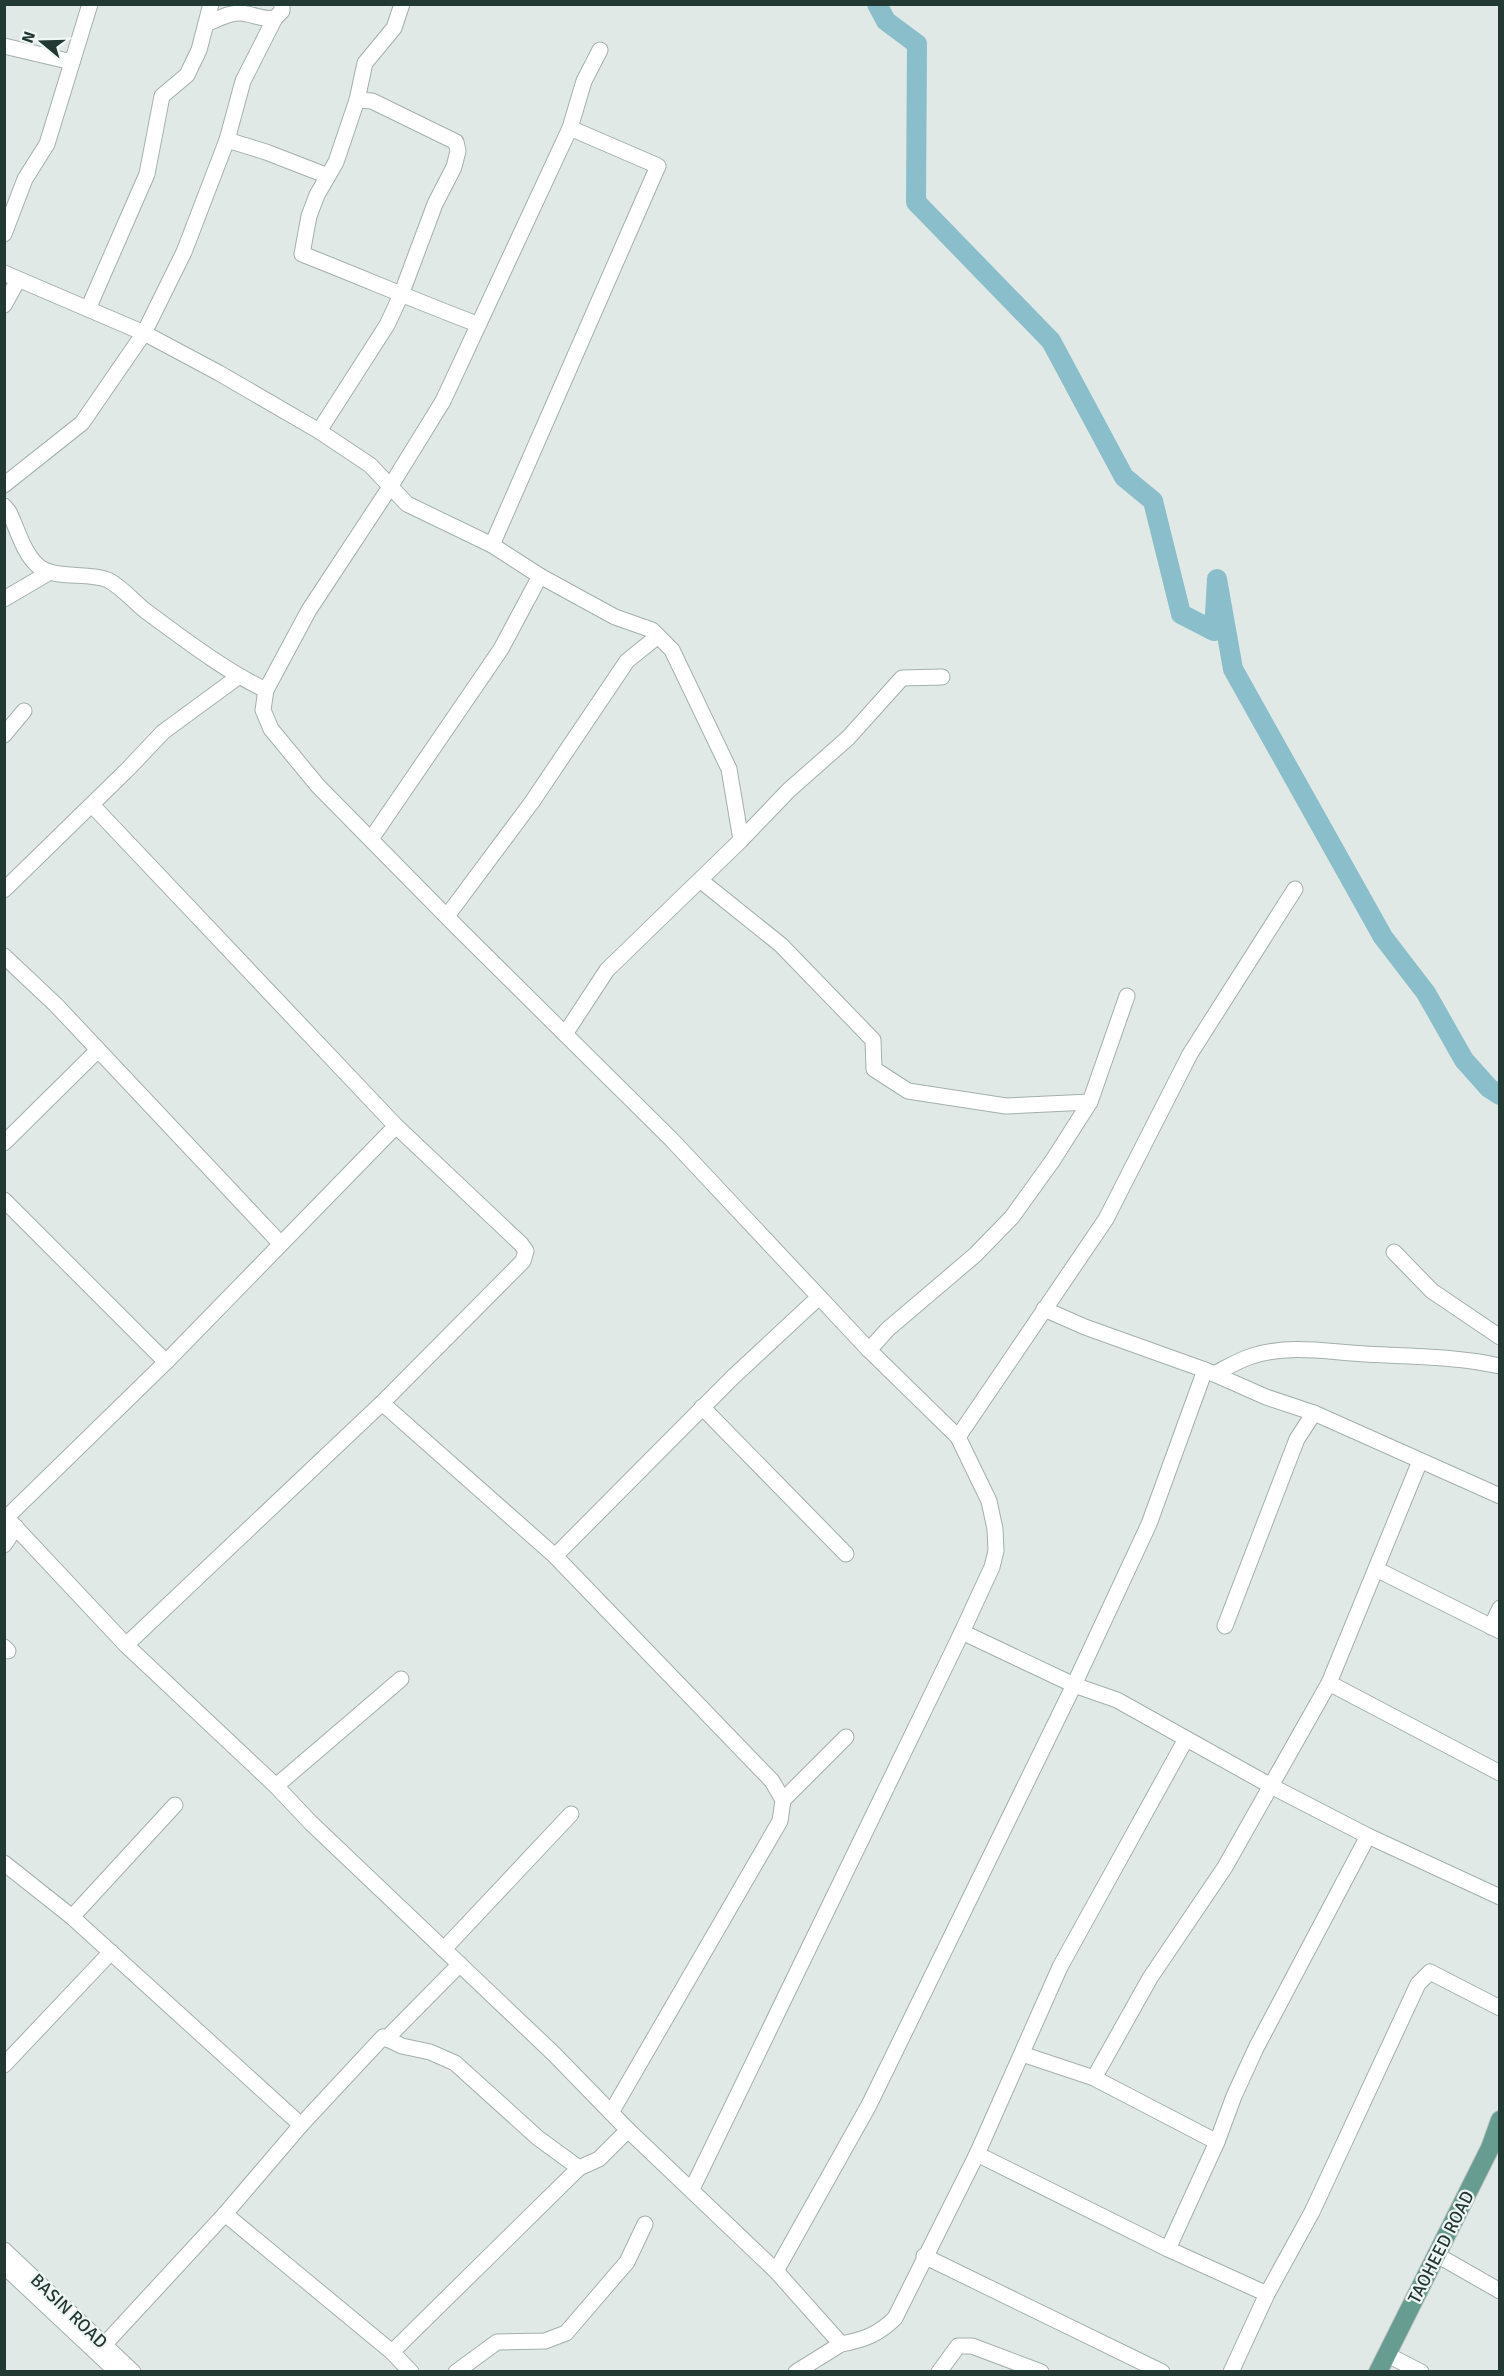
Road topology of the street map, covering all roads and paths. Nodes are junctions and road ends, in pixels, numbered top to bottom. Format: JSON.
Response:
{"nodes":[{"id":1,"x":90,"y":4,"type":"edge"},
{"id":2,"x":211,"y":4,"type":"edge"},
{"id":3,"x":402,"y":4,"type":"edge"},
{"id":4,"x":278,"y":11,"type":"edge"},
{"id":5,"x":206,"y":24,"type":"junction"},
{"id":6,"x":4,"y":46,"type":"edge"},
{"id":7,"x":600,"y":50,"type":"dead end"},
{"id":8,"x":72,"y":62,"type":"junction"},
{"id":9,"x":357,"y":100,"type":"junction"},
{"id":10,"x":570,"y":128,"type":"junction"},
{"id":11,"x":227,"y":140,"type":"junction"},
{"id":12,"x":328,"y":176,"type":"junction"},
{"id":13,"x":4,"y":234,"type":"edge"},
{"id":14,"x":11,"y":277,"type":"edge"},
{"id":15,"x":401,"y":295,"type":"junction"},
{"id":16,"x":4,"y":305,"type":"edge"},
{"id":17,"x":88,"y":309,"type":"junction"},
{"id":18,"x":477,"y":324,"type":"junction"},
{"id":19,"x":144,"y":333,"type":"junction"},
{"id":20,"x":319,"y":432,"type":"junction"},
{"id":21,"x":4,"y":485,"type":"edge"},
{"id":22,"x":390,"y":487,"type":"junction"},
{"id":23,"x":4,"y":506,"type":"edge"},
{"id":24,"x":492,"y":545,"type":"junction"},
{"id":25,"x":50,"y":572,"type":"junction"},
{"id":26,"x":540,"y":576,"type":"junction"},
{"id":27,"x":4,"y":599,"type":"edge"},
{"id":28,"x":658,"y":636,"type":"junction"},
{"id":29,"x":238,"y":677,"type":"junction"},
{"id":30,"x":942,"y":677,"type":"dead end"},
{"id":31,"x":266,"y":690,"type":"junction"},
{"id":32,"x":24,"y":711,"type":"dead end"},
{"id":33,"x":4,"y":735,"type":"edge"},
{"id":34,"x":92,"y":805,"type":"junction"},
{"id":35,"x":371,"y":839,"type":"junction"},
{"id":36,"x":741,"y":840,"type":"junction"},
{"id":37,"x":700,"y":880,"type":"junction"},
{"id":38,"x":5,"y":888,"type":"edge"},
{"id":39,"x":1295,"y":889,"type":"dead end"},
{"id":40,"x":447,"y":916,"type":"junction"},
{"id":41,"x":4,"y":956,"type":"edge"},
{"id":42,"x":1127,"y":996,"type":"dead end"},
{"id":43,"x":565,"y":1034,"type":"junction"},
{"id":44,"x":98,"y":1050,"type":"junction"},
{"id":45,"x":1090,"y":1102,"type":"junction"},
{"id":46,"x":396,"y":1126,"type":"junction"},
{"id":47,"x":4,"y":1143,"type":"edge"},
{"id":48,"x":4,"y":1200,"type":"edge"},
{"id":49,"x":280,"y":1243,"type":"junction"},
{"id":50,"x":1394,"y":1252,"type":"dead end"},
{"id":51,"x":819,"y":1297,"type":"junction"},
{"id":52,"x":1044,"y":1309,"type":"junction"},
{"id":53,"x":1500,"y":1337,"type":"edge"},
{"id":54,"x":869,"y":1350,"type":"junction"},
{"id":55,"x":166,"y":1362,"type":"junction"},
{"id":56,"x":1500,"y":1366,"type":"edge"},
{"id":57,"x":1210,"y":1372,"type":"junction"},
{"id":58,"x":382,"y":1403,"type":"junction"},
{"id":59,"x":702,"y":1407,"type":"junction"},
{"id":60,"x":1314,"y":1413,"type":"junction"},
{"id":61,"x":958,"y":1437,"type":"junction"},
{"id":62,"x":1420,"y":1461,"type":"junction"},
{"id":63,"x":1500,"y":1496,"type":"edge"},
{"id":64,"x":9,"y":1520,"type":"edge"},
{"id":65,"x":4,"y":1545,"type":"edge"},
{"id":66,"x":846,"y":1554,"type":"dead end"},
{"id":67,"x":555,"y":1556,"type":"junction"},
{"id":68,"x":1376,"y":1569,"type":"junction"},
{"id":69,"x":1500,"y":1608,"type":"edge"},
{"id":70,"x":1225,"y":1626,"type":"dead end"},
{"id":71,"x":1495,"y":1629,"type":"edge"},
{"id":72,"x":962,"y":1632,"type":"junction"},
{"id":73,"x":126,"y":1645,"type":"junction"},
{"id":74,"x":401,"y":1679,"type":"dead end"},
{"id":75,"x":1329,"y":1683,"type":"junction"},
{"id":76,"x":1074,"y":1685,"type":"junction"},
{"id":77,"x":846,"y":1737,"type":"dead end"},
{"id":78,"x":1186,"y":1739,"type":"junction"},
{"id":79,"x":1499,"y":1772,"type":"edge"},
{"id":80,"x":276,"y":1786,"type":"junction"},
{"id":81,"x":1270,"y":1786,"type":"junction"},
{"id":82,"x":783,"y":1800,"type":"junction"},
{"id":83,"x":175,"y":1805,"type":"dead end"},
{"id":84,"x":571,"y":1814,"type":"dead end"},
{"id":85,"x":1368,"y":1836,"type":"junction"},
{"id":86,"x":4,"y":1863,"type":"edge"},
{"id":87,"x":1500,"y":1897,"type":"edge"},
{"id":88,"x":72,"y":1917,"type":"junction"},
{"id":89,"x":444,"y":1949,"type":"junction"},
{"id":90,"x":111,"y":1952,"type":"junction"},
{"id":91,"x":460,"y":1964,"type":"junction"},
{"id":92,"x":1500,"y":2008,"type":"edge"},
{"id":93,"x":386,"y":2038,"type":"junction"},
{"id":94,"x":8,"y":2054,"type":"edge"},
{"id":95,"x":1022,"y":2054,"type":"junction"},
{"id":96,"x":1094,"y":2078,"type":"junction"},
{"id":97,"x":612,"y":2111,"type":"junction"},
{"id":98,"x":1500,"y":2120,"type":"edge"},
{"id":99,"x":301,"y":2125,"type":"junction"},
{"id":100,"x":628,"y":2130,"type":"junction"},
{"id":101,"x":1217,"y":2142,"type":"junction"},
{"id":102,"x":1495,"y":2150,"type":"edge"},
{"id":103,"x":977,"y":2154,"type":"junction"},
{"id":104,"x":579,"y":2168,"type":"junction"},
{"id":105,"x":692,"y":2189,"type":"junction"},
{"id":106,"x":225,"y":2214,"type":"junction"},
{"id":107,"x":645,"y":2224,"type":"dead end"},
{"id":108,"x":1168,"y":2249,"type":"junction"},
{"id":109,"x":4,"y":2250,"type":"edge"},
{"id":110,"x":1437,"y":2255,"type":"junction"},
{"id":111,"x":924,"y":2256,"type":"junction"},
{"id":112,"x":4,"y":2266,"type":"edge"},
{"id":113,"x":776,"y":2271,"type":"junction"},
{"id":114,"x":1500,"y":2291,"type":"edge"},
{"id":115,"x":1268,"y":2294,"type":"junction"},
{"id":116,"x":842,"y":2344,"type":"junction"},
{"id":117,"x":104,"y":2345,"type":"junction"},
{"id":118,"x":392,"y":2352,"type":"junction"},
{"id":119,"x":1386,"y":2354,"type":"junction"},
{"id":120,"x":117,"y":2372,"type":"edge"},
{"id":121,"x":133,"y":2372,"type":"edge"},
{"id":122,"x":411,"y":2372,"type":"edge"},
{"id":123,"x":456,"y":2372,"type":"edge"},
{"id":124,"x":796,"y":2372,"type":"edge"},
{"id":125,"x":939,"y":2372,"type":"edge"},
{"id":126,"x":1041,"y":2372,"type":"edge"},
{"id":127,"x":1162,"y":2372,"type":"edge"},
{"id":128,"x":1231,"y":2372,"type":"edge"},
{"id":129,"x":1378,"y":2372,"type":"edge"},
{"id":130,"x":1421,"y":2372,"type":"edge"}],
"edges":[{"from":1,"to":8,"type":"street"},
{"from":2,"to":5,"type":"street"},
{"from":3,"to":9,"type":"street"},
{"from":4,"to":5,"type":"street"},
{"from":4,"to":11,"type":"street"},
{"from":5,"to":17,"type":"street"},
{"from":6,"to":8,"type":"street"},
{"from":7,"to":10,"type":"street"},
{"from":8,"to":13,"type":"street"},
{"from":9,"to":12,"type":"street"},
{"from":9,"to":15,"type":"street"},
{"from":10,"to":18,"type":"street"},
{"from":10,"to":24,"type":"street"},
{"from":11,"to":12,"type":"street"},
{"from":11,"to":19,"type":"street"},
{"from":12,"to":15,"type":"street"},
{"from":14,"to":16,"type":"street"},
{"from":14,"to":17,"type":"street"},
{"from":15,"to":18,"type":"street"},
{"from":15,"to":20,"type":"street"},
{"from":17,"to":19,"type":"street"},
{"from":18,"to":22,"type":"street"},
{"from":19,"to":20,"type":"street"},
{"from":19,"to":21,"type":"street"},
{"from":20,"to":22,"type":"street"},
{"from":22,"to":24,"type":"street"},
{"from":22,"to":31,"type":"street"},
{"from":23,"to":25,"type":"street"},
{"from":24,"to":26,"type":"street"},
{"from":25,"to":27,"type":"street"},
{"from":25,"to":29,"type":"street"},
{"from":26,"to":28,"type":"street"},
{"from":26,"to":35,"type":"street"},
{"from":28,"to":36,"type":"street"},
{"from":28,"to":40,"type":"street"},
{"from":29,"to":31,"type":"street"},
{"from":29,"to":34,"type":"street"},
{"from":30,"to":36,"type":"street"},
{"from":31,"to":35,"type":"street"},
{"from":32,"to":33,"type":"street"},
{"from":34,"to":38,"type":"street"},
{"from":34,"to":46,"type":"street"},
{"from":35,"to":40,"type":"street"},
{"from":36,"to":37,"type":"street"},
{"from":37,"to":43,"type":"street"},
{"from":37,"to":45,"type":"street"},
{"from":39,"to":52,"type":"street"},
{"from":40,"to":43,"type":"street"},
{"from":41,"to":44,"type":"street"},
{"from":42,"to":45,"type":"street"},
{"from":43,"to":51,"type":"street"},
{"from":44,"to":47,"type":"street"},
{"from":44,"to":49,"type":"street"},
{"from":45,"to":54,"type":"street"},
{"from":46,"to":49,"type":"street"},
{"from":46,"to":58,"type":"street"},
{"from":48,"to":55,"type":"street"},
{"from":49,"to":55,"type":"street"},
{"from":50,"to":53,"type":"street"},
{"from":51,"to":54,"type":"street"},
{"from":51,"to":59,"type":"street"},
{"from":52,"to":57,"type":"street"},
{"from":52,"to":61,"type":"street"},
{"from":54,"to":61,"type":"street"},
{"from":55,"to":64,"type":"street"},
{"from":56,"to":57,"type":"street"},
{"from":57,"to":60,"type":"street"},
{"from":57,"to":76,"type":"street"},
{"from":58,"to":67,"type":"street"},
{"from":58,"to":73,"type":"street"},
{"from":59,"to":66,"type":"street"},
{"from":59,"to":67,"type":"street"},
{"from":60,"to":62,"type":"street"},
{"from":60,"to":70,"type":"street"},
{"from":61,"to":72,"type":"street"},
{"from":62,"to":63,"type":"street"},
{"from":62,"to":68,"type":"street"},
{"from":64,"to":65,"type":"street"},
{"from":64,"to":73,"type":"street"},
{"from":67,"to":82,"type":"street"},
{"from":68,"to":71,"type":"street"},
{"from":68,"to":75,"type":"street"},
{"from":69,"to":71,"type":"street"},
{"from":72,"to":76,"type":"street"},
{"from":72,"to":105,"type":"street"},
{"from":73,"to":80,"type":"street"},
{"from":74,"to":80,"type":"street"},
{"from":75,"to":79,"type":"street"},
{"from":75,"to":81,"type":"street"},
{"from":76,"to":78,"type":"street"},
{"from":76,"to":113,"type":"street"},
{"from":77,"to":82,"type":"street"},
{"from":78,"to":81,"type":"street"},
{"from":78,"to":95,"type":"street"},
{"from":80,"to":89,"type":"street"},
{"from":81,"to":85,"type":"street"},
{"from":81,"to":96,"type":"street"},
{"from":82,"to":97,"type":"street"},
{"from":83,"to":88,"type":"street"},
{"from":84,"to":89,"type":"street"},
{"from":85,"to":87,"type":"street"},
{"from":85,"to":101,"type":"street"},
{"from":86,"to":88,"type":"street"},
{"from":88,"to":90,"type":"street"},
{"from":89,"to":91,"type":"street"},
{"from":90,"to":94,"type":"street"},
{"from":90,"to":99,"type":"street"},
{"from":91,"to":93,"type":"street"},
{"from":91,"to":97,"type":"street"},
{"from":92,"to":115,"type":"street"},
{"from":93,"to":99,"type":"street"},
{"from":93,"to":104,"type":"street"},
{"from":95,"to":96,"type":"street"},
{"from":95,"to":103,"type":"street"},
{"from":96,"to":101,"type":"street"},
{"from":97,"to":100,"type":"street"},
{"from":98,"to":102,"type":"main road","name":"TAOHEED ROAD"},
{"from":99,"to":106,"type":"street"},
{"from":100,"to":104,"type":"street"},
{"from":100,"to":105,"type":"street"},
{"from":101,"to":108,"type":"street"},
{"from":102,"to":110,"type":"main road","name":"TAOHEED ROAD"},
{"from":103,"to":108,"type":"street"},
{"from":103,"to":111,"type":"street"},
{"from":104,"to":118,"type":"street"},
{"from":105,"to":113,"type":"street"},
{"from":106,"to":117,"type":"street"},
{"from":106,"to":118,"type":"street"},
{"from":107,"to":123,"type":"street"},
{"from":108,"to":115,"type":"street"},
{"from":109,"to":117,"type":"street","name":"BASIN ROAD"},
{"from":110,"to":114,"type":"street"},
{"from":110,"to":119,"type":"main road","name":"TAOHEED ROAD"},
{"from":111,"to":116,"type":"street"},
{"from":111,"to":127,"type":"street"},
{"from":112,"to":120,"type":"street","name":"BASIN ROAD"},
{"from":113,"to":116,"type":"street"},
{"from":115,"to":128,"type":"street"},
{"from":116,"to":124,"type":"street"},
{"from":117,"to":121,"type":"street","name":"BASIN ROAD"},
{"from":118,"to":122,"type":"street"},
{"from":119,"to":129,"type":"main road","name":"TAOHEED ROAD"},
{"from":119,"to":130,"type":"street"},
{"from":125,"to":126,"type":"street"}]}
